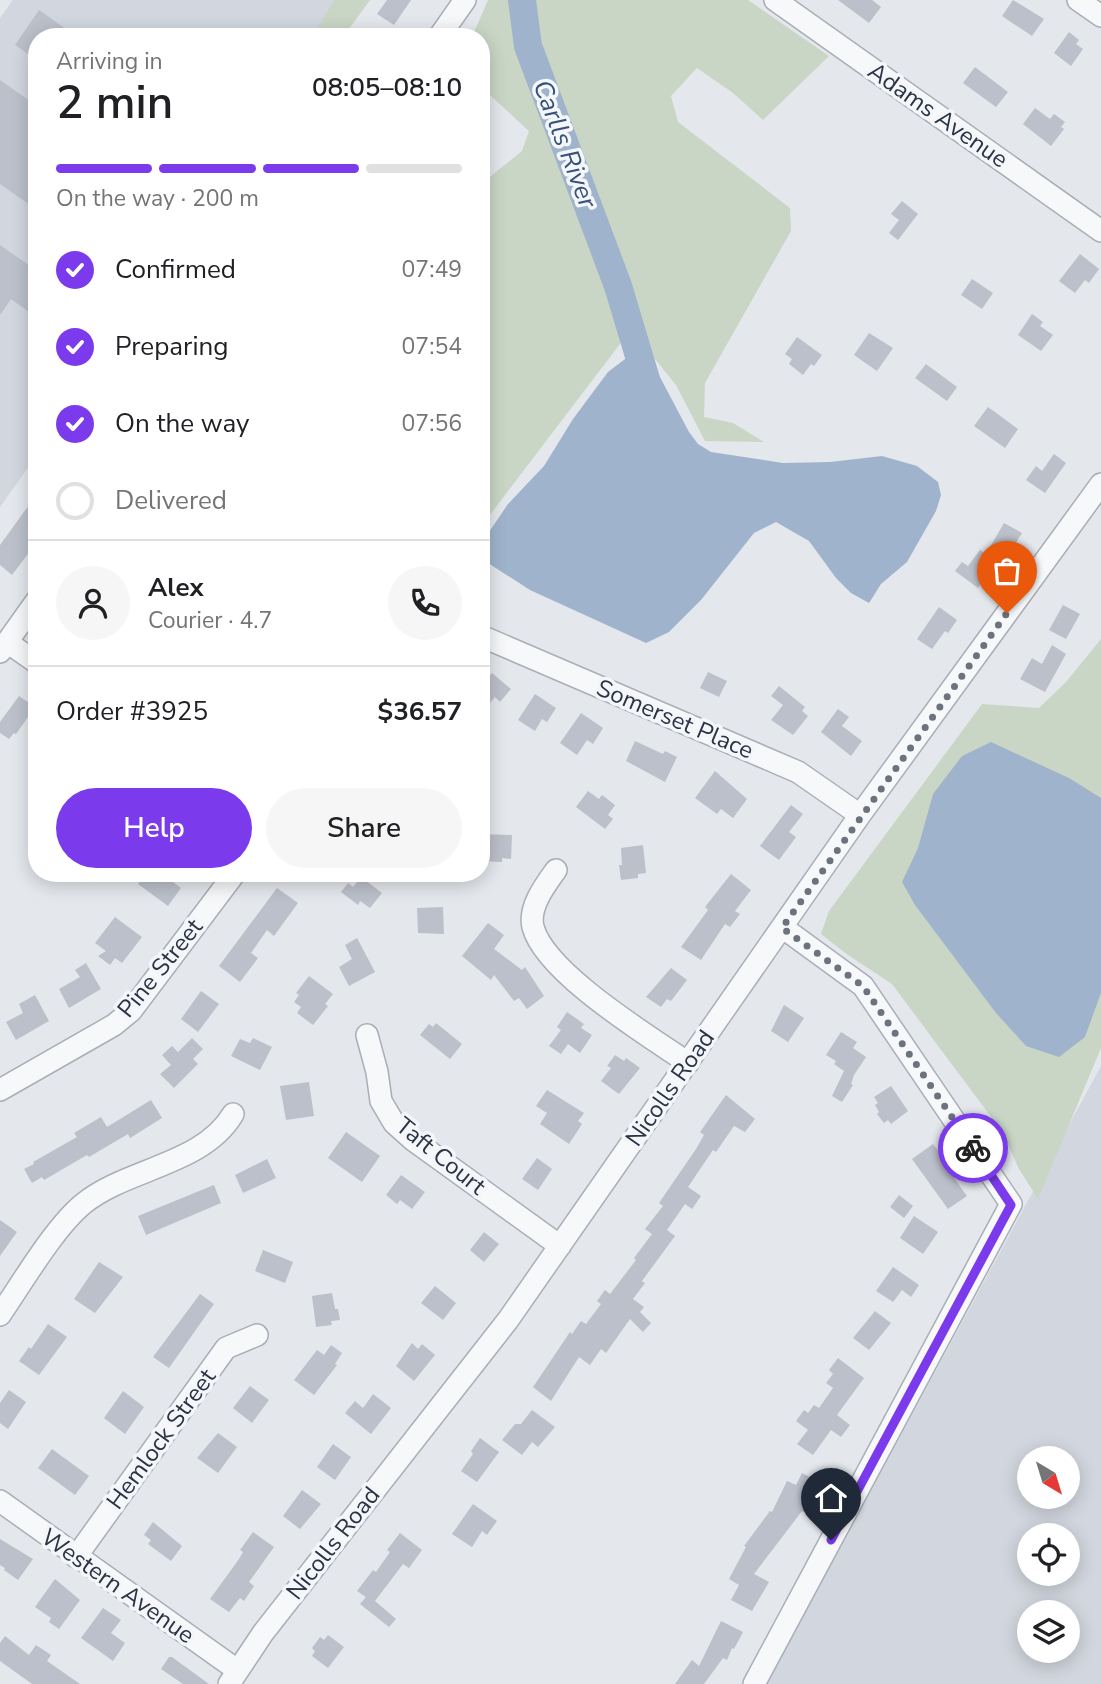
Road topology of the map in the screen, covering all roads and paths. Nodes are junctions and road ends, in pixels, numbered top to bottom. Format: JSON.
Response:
{"nodes":[{"id":1,"x":465,"y":0,"type":"edge"},
{"id":2,"x":775,"y":0,"type":"edge"},
{"id":3,"x":1078,"y":0,"type":"edge"},
{"id":4,"x":1101,"y":16,"type":"edge"},
{"id":5,"x":445,"y":28,"type":"edge"},
{"id":6,"x":1101,"y":231,"type":"edge"},
{"id":7,"x":1101,"y":484,"type":"edge"},
{"id":8,"x":28,"y":613,"type":"edge"},
{"id":9,"x":490,"y":640,"type":"edge"},
{"id":10,"x":4,"y":647,"type":"edge"},
{"id":11,"x":28,"y":659,"type":"edge"},
{"id":12,"x":860,"y":815,"type":"junction"},
{"id":13,"x":556,"y":870,"type":"dead end"},
{"id":14,"x":223,"y":882,"type":"edge"},
{"id":15,"x":782,"y":928,"type":"junction"},
{"id":16,"x":367,"y":1035,"type":"dead end"},
{"id":17,"x":688,"y":1063,"type":"junction"},
{"id":18,"x":0,"y":1090,"type":"edge"},
{"id":19,"x":233,"y":1114,"type":"dead end"},
{"id":20,"x":559,"y":1246,"type":"junction"},
{"id":21,"x":0,"y":1315,"type":"edge"},
{"id":22,"x":257,"y":1335,"type":"dead end"},
{"id":23,"x":0,"y":1501,"type":"edge"},
{"id":24,"x":76,"y":1557,"type":"junction"},
{"id":25,"x":233,"y":1677,"type":"edge"},
{"id":26,"x":754,"y":1684,"type":"edge"}],
"edges":[{"from":1,"to":5,"type":"street"},
{"from":2,"to":6,"type":"street","name":"Adams Avenue"},
{"from":3,"to":4,"type":"street"},
{"from":7,"to":12,"type":"street","name":"Nicolls Road"},
{"from":8,"to":10,"type":"street"},
{"from":9,"to":12,"type":"street","name":"Somerset Place"},
{"from":10,"to":11,"type":"street"},
{"from":12,"to":15,"type":"street","name":"Nicolls Road"},
{"from":13,"to":17,"type":"street"},
{"from":14,"to":18,"type":"street","name":"Pine Street"},
{"from":15,"to":17,"type":"street","name":"Nicolls Road"},
{"from":15,"to":26,"type":"street"},
{"from":16,"to":20,"type":"street","name":"Taft Court"},
{"from":17,"to":20,"type":"street","name":"Nicolls Road"},
{"from":19,"to":21,"type":"street"},
{"from":20,"to":25,"type":"street","name":"Nicolls Road"},
{"from":22,"to":24,"type":"street","name":"Hemlock Street"},
{"from":23,"to":24,"type":"street","name":"Western Avenue"},
{"from":24,"to":25,"type":"street","name":"Western Avenue"}]}
